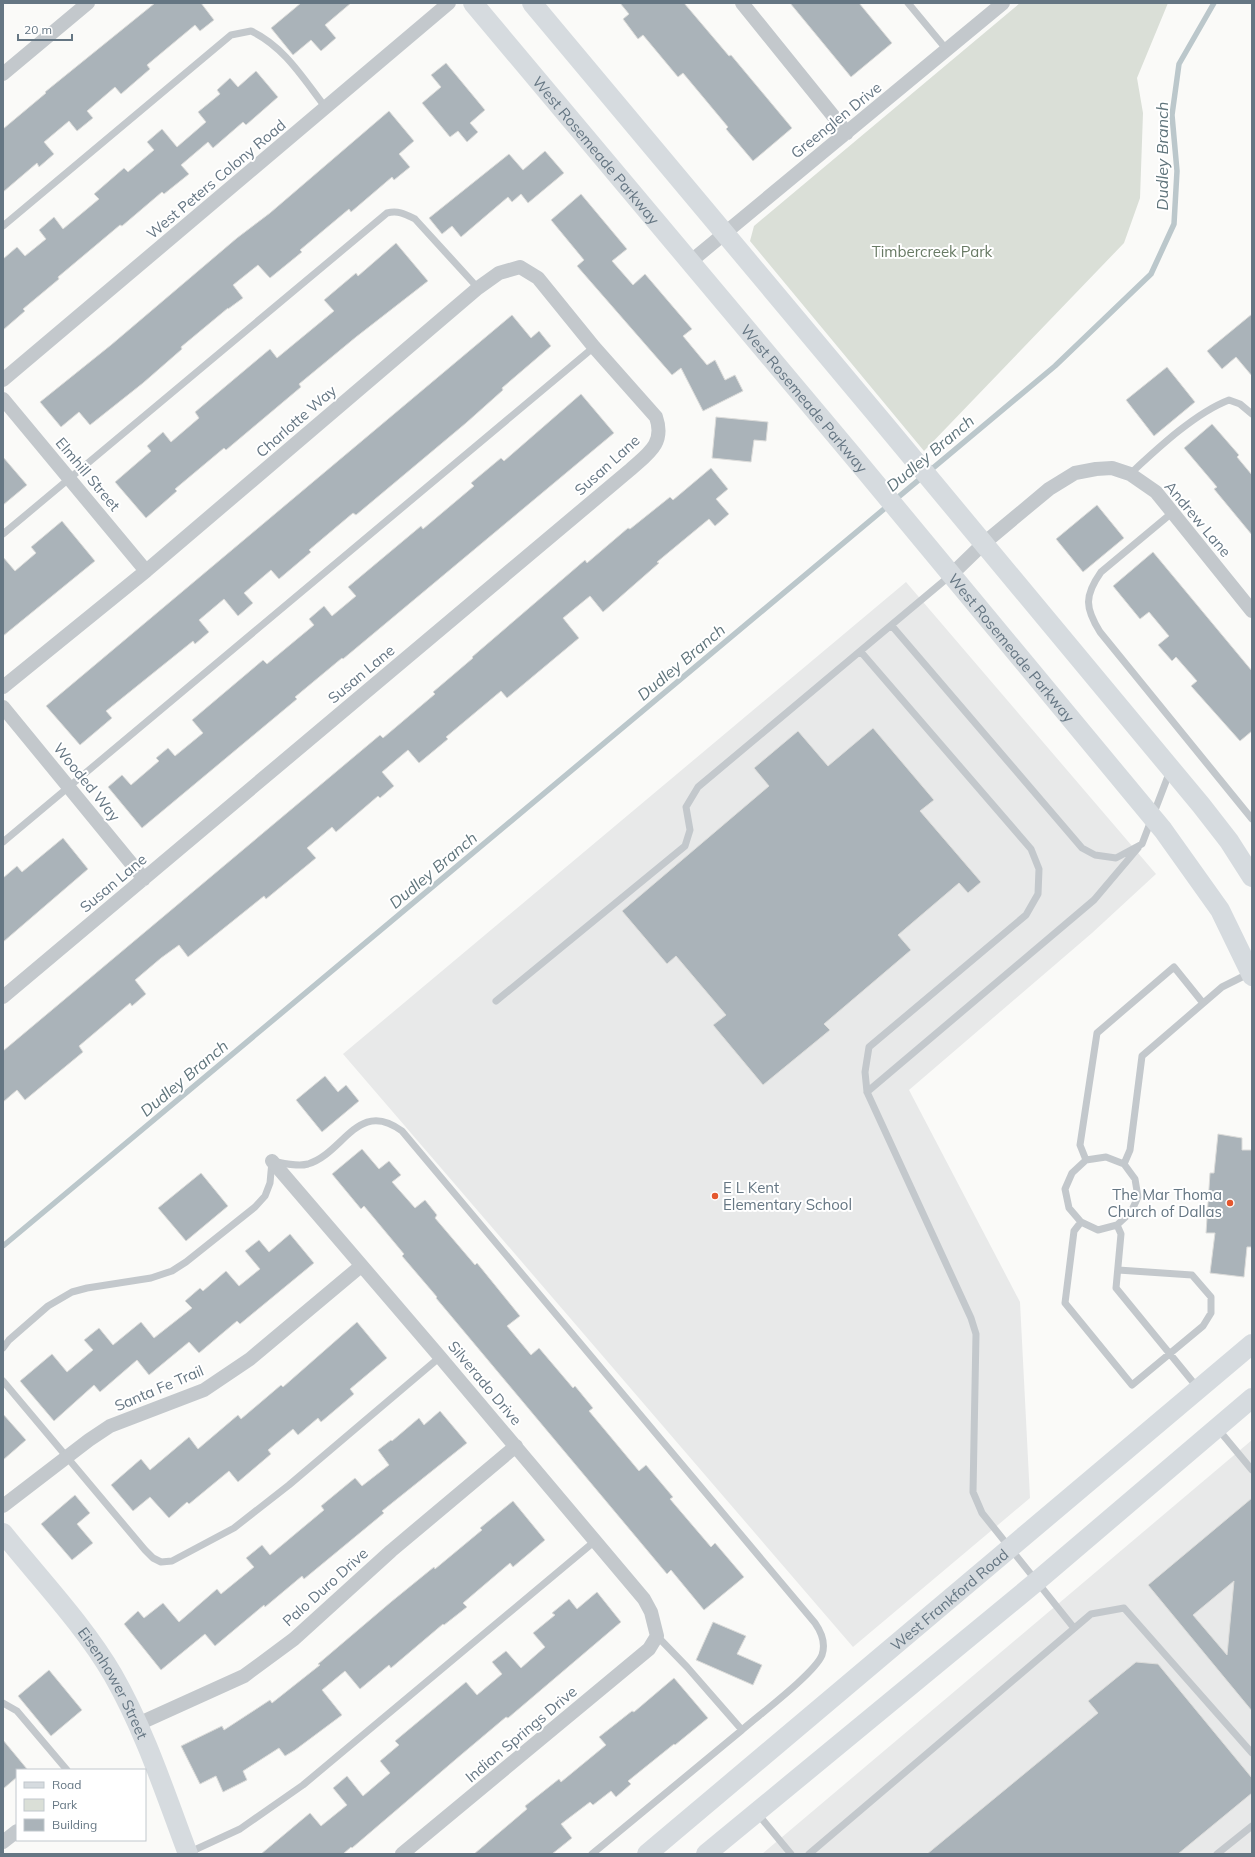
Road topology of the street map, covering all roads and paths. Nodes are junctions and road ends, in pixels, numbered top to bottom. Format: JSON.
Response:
{"nodes":[{"id":1,"x":88,"y":3,"type":"edge"},
{"id":2,"x":449,"y":3,"type":"edge"},
{"id":3,"x":473,"y":3,"type":"edge"},
{"id":4,"x":532,"y":3,"type":"edge"},
{"id":5,"x":742,"y":3,"type":"edge"},
{"id":6,"x":908,"y":3,"type":"edge"},
{"id":7,"x":1003,"y":3,"type":"edge"},
{"id":8,"x":947,"y":50,"type":"junction"},
{"id":9,"x":3,"y":74,"type":"edge"},
{"id":10,"x":326,"y":109,"type":"junction"},
{"id":11,"x":847,"y":133,"type":"junction"},
{"id":12,"x":3,"y":226,"type":"edge"},
{"id":13,"x":725,"y":233,"type":"junction"},
{"id":14,"x":690,"y":262,"type":"junction"},
{"id":15,"x":478,"y":288,"type":"junction"},
{"id":16,"x":599,"y":352,"type":"junction"},
{"id":17,"x":3,"y":380,"type":"edge"},
{"id":18,"x":3,"y":399,"type":"edge"},
{"id":19,"x":1252,"y":414,"type":"edge"},
{"id":20,"x":1130,"y":474,"type":"junction"},
{"id":21,"x":69,"y":478,"type":"junction"},
{"id":22,"x":1173,"y":512,"type":"junction"},
{"id":23,"x":3,"y":534,"type":"edge"},
{"id":24,"x":983,"y":544,"type":"junction"},
{"id":25,"x":146,"y":571,"type":"junction"},
{"id":26,"x":951,"y":575,"type":"junction"},
{"id":27,"x":1252,"y":611,"type":"edge"},
{"id":28,"x":892,"y":626,"type":"junction"},
{"id":29,"x":861,"y":652,"type":"junction"},
{"id":30,"x":3,"y":687,"type":"edge"},
{"id":31,"x":3,"y":707,"type":"edge"},
{"id":32,"x":1170,"y":769,"type":"junction"},
{"id":33,"x":69,"y":787,"type":"junction"},
{"id":34,"x":1152,"y":817,"type":"junction"},
{"id":35,"x":1252,"y":819,"type":"edge"},
{"id":36,"x":3,"y":842,"type":"edge"},
{"id":37,"x":1142,"y":844,"type":"junction"},
{"id":38,"x":1252,"y":877,"type":"edge"},
{"id":39,"x":144,"y":879,"type":"junction"},
{"id":40,"x":1251,"y":974,"type":"edge"},
{"id":41,"x":3,"y":997,"type":"edge"},
{"id":42,"x":496,"y":1001,"type":"dead end"},
{"id":43,"x":1203,"y":1003,"type":"junction"},
{"id":44,"x":867,"y":1092,"type":"junction"},
{"id":45,"x":1086,"y":1160,"type":"junction"},
{"id":46,"x":272,"y":1161,"type":"junction"},
{"id":47,"x":1124,"y":1164,"type":"junction"},
{"id":48,"x":1081,"y":1222,"type":"junction"},
{"id":49,"x":1117,"y":1226,"type":"junction"},
{"id":50,"x":361,"y":1266,"type":"junction"},
{"id":51,"x":1118,"y":1270,"type":"junction"},
{"id":52,"x":1252,"y":1344,"type":"edge"},
{"id":53,"x":3,"y":1348,"type":"edge"},
{"id":54,"x":1170,"y":1354,"type":"junction"},
{"id":55,"x":440,"y":1358,"type":"junction"},
{"id":56,"x":3,"y":1381,"type":"edge"},
{"id":57,"x":1199,"y":1389,"type":"junction"},
{"id":58,"x":1252,"y":1398,"type":"edge"},
{"id":59,"x":1218,"y":1428,"type":"junction"},
{"id":60,"x":516,"y":1446,"type":"junction"},
{"id":61,"x":68,"y":1456,"type":"junction"},
{"id":62,"x":1252,"y":1470,"type":"edge"},
{"id":63,"x":3,"y":1506,"type":"edge"},
{"id":64,"x":3,"y":1533,"type":"edge"},
{"id":65,"x":595,"y":1541,"type":"junction"},
{"id":66,"x":1010,"y":1548,"type":"junction"},
{"id":67,"x":1036,"y":1582,"type":"junction"},
{"id":68,"x":1074,"y":1628,"type":"junction"},
{"id":69,"x":657,"y":1636,"type":"junction"},
{"id":70,"x":3,"y":1703,"type":"edge"},
{"id":71,"x":138,"y":1724,"type":"junction"},
{"id":72,"x":742,"y":1730,"type":"junction"},
{"id":73,"x":1252,"y":1753,"type":"edge"},
{"id":74,"x":66,"y":1769,"type":"edge"},
{"id":75,"x":757,"y":1813,"type":"junction"},
{"id":76,"x":1252,"y":1826,"type":"edge"},
{"id":77,"x":16,"y":1831,"type":"edge"},
{"id":78,"x":3,"y":1842,"type":"edge"},
{"id":79,"x":188,"y":1854,"type":"edge"},
{"id":80,"x":402,"y":1854,"type":"edge"},
{"id":81,"x":592,"y":1854,"type":"edge"},
{"id":82,"x":646,"y":1854,"type":"edge"},
{"id":83,"x":706,"y":1854,"type":"edge"},
{"id":84,"x":791,"y":1854,"type":"edge"},
{"id":85,"x":809,"y":1854,"type":"edge"},
{"id":86,"x":1217,"y":1854,"type":"edge"}],
"edges":[{"from":1,"to":9,"type":"street"},
{"from":2,"to":10,"type":"street","name":"West Peters Colony Road"},
{"from":3,"to":14,"type":"main road","name":"West Rosemeade Parkway"},
{"from":4,"to":13,"type":"main road"},
{"from":5,"to":11,"type":"street"},
{"from":6,"to":8,"type":"lane"},
{"from":7,"to":8,"type":"street","name":"Greenglen Drive"},
{"from":8,"to":11,"type":"street","name":"Greenglen Drive"},
{"from":10,"to":12,"type":"lane"},
{"from":10,"to":17,"type":"street","name":"West Peters Colony Road"},
{"from":11,"to":13,"type":"street","name":"Greenglen Drive"},
{"from":13,"to":14,"type":"street","name":"Greenglen Drive"},
{"from":13,"to":24,"type":"main road"},
{"from":14,"to":26,"type":"main road","name":"West Rosemeade Parkway"},
{"from":15,"to":16,"type":"street","name":"Charlotte Way"},
{"from":15,"to":21,"type":"lane"},
{"from":15,"to":25,"type":"street","name":"Charlotte Way"},
{"from":16,"to":33,"type":"lane"},
{"from":16,"to":39,"type":"street","name":"Susan Lane"},
{"from":18,"to":21,"type":"street","name":"Elmhill Street"},
{"from":19,"to":20,"type":"lane"},
{"from":20,"to":22,"type":"street","name":"Andrew Lane"},
{"from":20,"to":24,"type":"street","name":"Andrew Lane"},
{"from":21,"to":23,"type":"lane"},
{"from":21,"to":25,"type":"street","name":"Elmhill Street"},
{"from":22,"to":27,"type":"street","name":"Andrew Lane"},
{"from":22,"to":35,"type":"lane"},
{"from":24,"to":26,"type":"street","name":"Andrew Lane"},
{"from":24,"to":32,"type":"main road"},
{"from":25,"to":30,"type":"street","name":"Charlotte Way"},
{"from":26,"to":28,"type":"lane"},
{"from":26,"to":34,"type":"main road","name":"West Rosemeade Parkway"},
{"from":28,"to":29,"type":"lane"},
{"from":28,"to":37,"type":"lane"},
{"from":29,"to":42,"type":"lane"},
{"from":29,"to":44,"type":"lane"},
{"from":31,"to":33,"type":"street","name":"Wooded Way"},
{"from":32,"to":34,"type":"lane"},
{"from":32,"to":38,"type":"main road"},
{"from":33,"to":36,"type":"lane"},
{"from":33,"to":39,"type":"street","name":"Wooded Way"},
{"from":34,"to":37,"type":"lane"},
{"from":34,"to":40,"type":"main road","name":"West Rosemeade Parkway"},
{"from":37,"to":44,"type":"lane"},
{"from":39,"to":41,"type":"street","name":"Susan Lane"},
{"from":40,"to":43,"type":"lane"},
{"from":43,"to":45,"type":"lane"},
{"from":43,"to":47,"type":"lane"},
{"from":44,"to":66,"type":"lane"},
{"from":45,"to":47,"type":"lane"},
{"from":45,"to":48,"type":"lane"},
{"from":46,"to":50,"type":"street","name":"Silverado Drive"},
{"from":46,"to":53,"type":"lane"},
{"from":46,"to":72,"type":"lane"},
{"from":47,"to":49,"type":"lane"},
{"from":48,"to":49,"type":"lane"},
{"from":48,"to":54,"type":"lane"},
{"from":49,"to":51,"type":"lane"},
{"from":50,"to":55,"type":"street","name":"Silverado Drive"},
{"from":50,"to":61,"type":"street","name":"Santa Fe Trail"},
{"from":51,"to":54,"type":"lane"},
{"from":51,"to":54,"type":"lane"},
{"from":52,"to":57,"type":"main road","name":"West Frankford Road"},
{"from":54,"to":57,"type":"lane"},
{"from":55,"to":60,"type":"street","name":"Silverado Drive"},
{"from":55,"to":61,"type":"lane"},
{"from":56,"to":61,"type":"lane"},
{"from":57,"to":66,"type":"main road","name":"West Frankford Road"},
{"from":58,"to":59,"type":"main road"},
{"from":59,"to":62,"type":"lane"},
{"from":59,"to":67,"type":"main road"},
{"from":60,"to":65,"type":"street","name":"Silverado Drive"},
{"from":60,"to":71,"type":"street","name":"Palo Duro Drive"},
{"from":61,"to":63,"type":"street","name":"Santa Fe Trail"},
{"from":64,"to":71,"type":"main road","name":"Eisenhower Street"},
{"from":65,"to":69,"type":"street","name":"Silverado Drive"},
{"from":65,"to":79,"type":"lane"},
{"from":66,"to":67,"type":"lane"},
{"from":66,"to":82,"type":"main road","name":"West Frankford Road"},
{"from":67,"to":68,"type":"lane"},
{"from":67,"to":75,"type":"main road"},
{"from":68,"to":73,"type":"lane"},
{"from":68,"to":85,"type":"lane"},
{"from":69,"to":72,"type":"lane"},
{"from":69,"to":80,"type":"street","name":"Indian Springs Drive"},
{"from":70,"to":74,"type":"lane"},
{"from":71,"to":79,"type":"main road","name":"Eisenhower Street"},
{"from":72,"to":81,"type":"lane"},
{"from":75,"to":83,"type":"main road"},
{"from":75,"to":84,"type":"lane"},
{"from":76,"to":86,"type":"lane"},
{"from":77,"to":78,"type":"street"}]}
